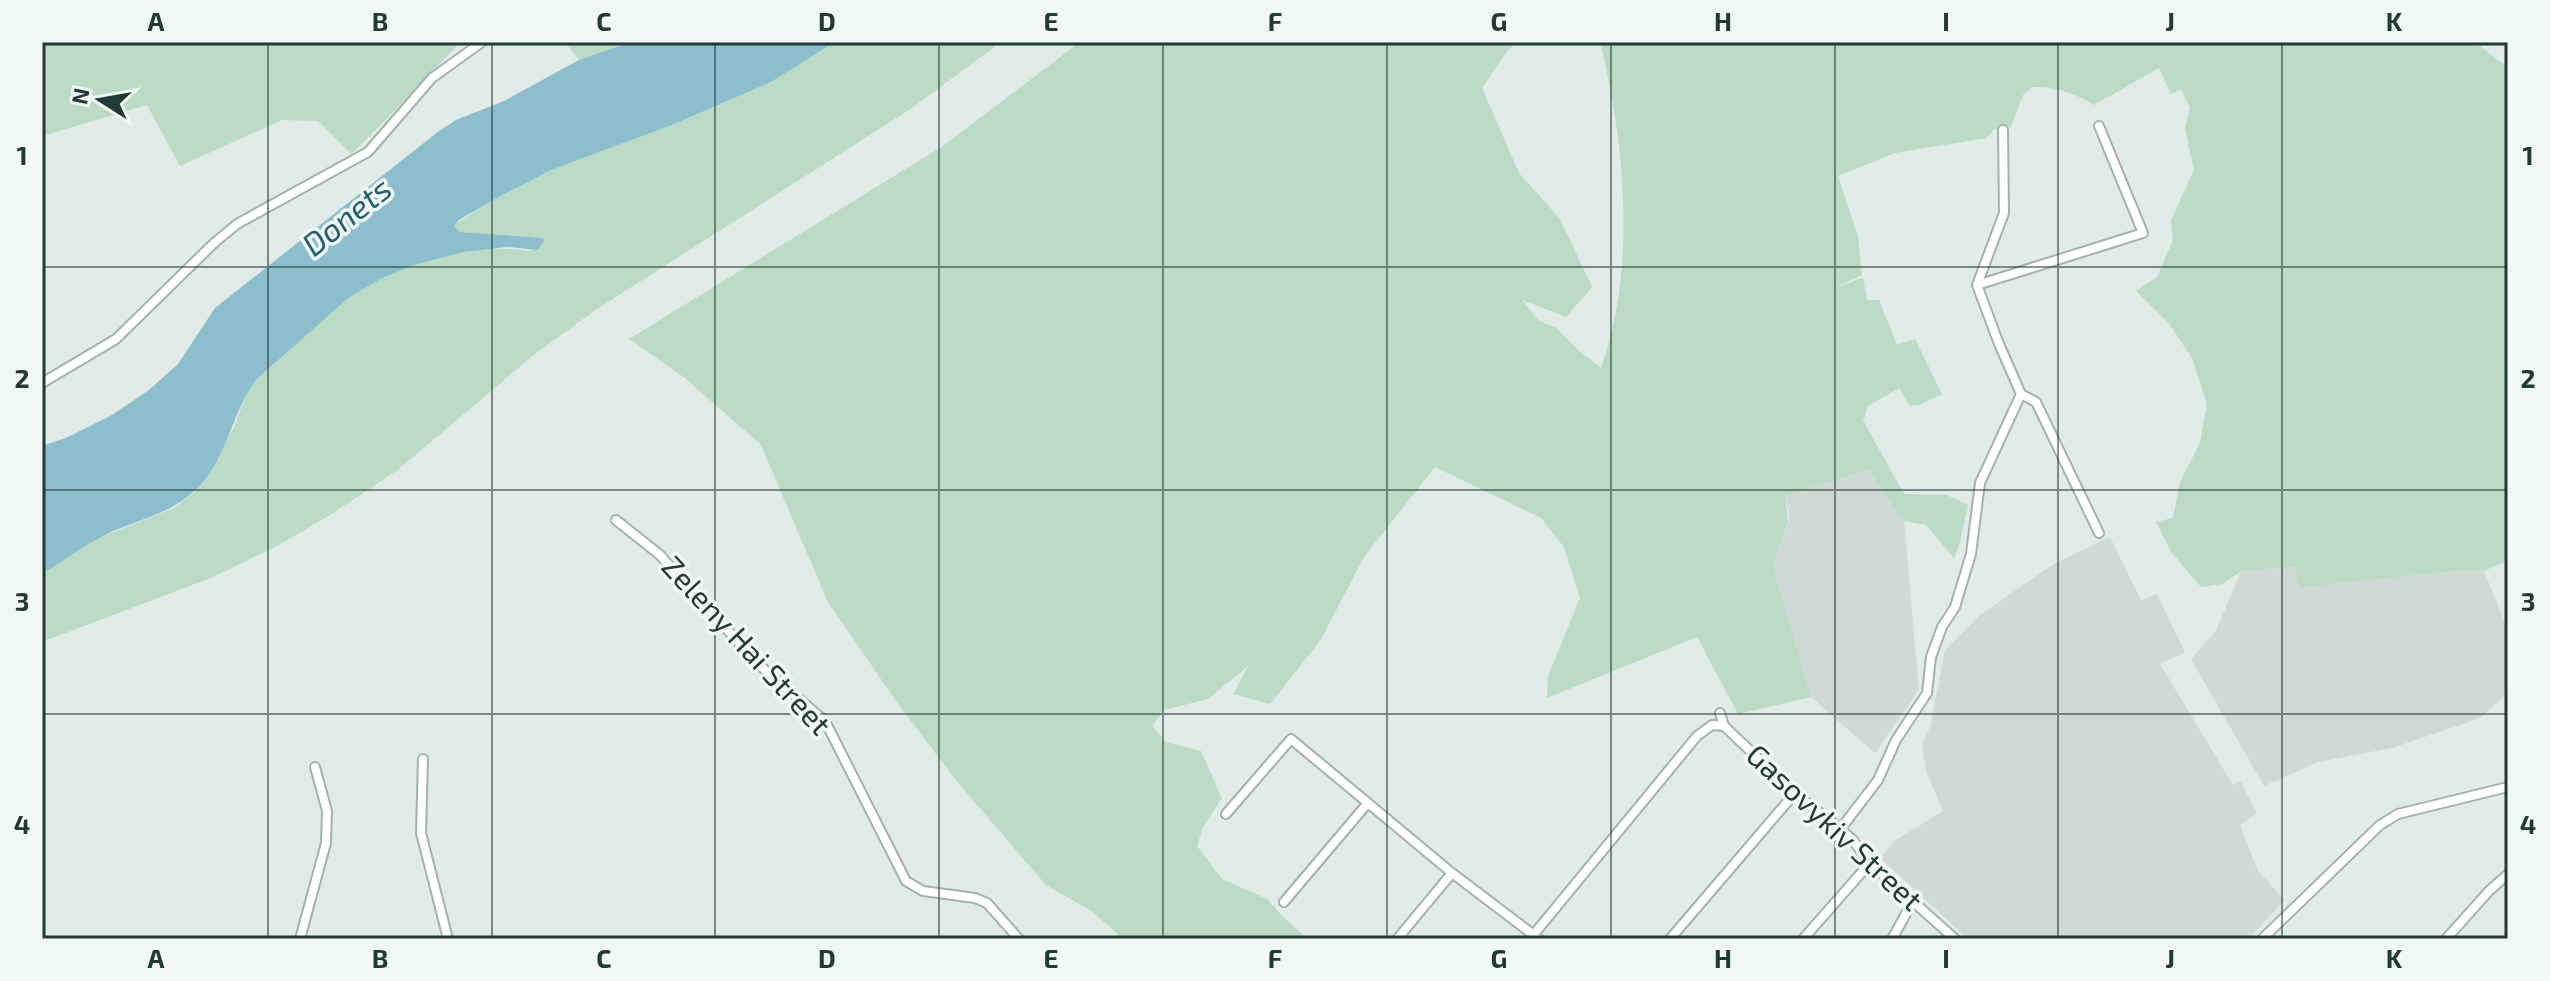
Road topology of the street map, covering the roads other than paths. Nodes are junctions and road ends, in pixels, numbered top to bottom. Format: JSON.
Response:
{"nodes":[{"id":1,"x":482,"y":42,"type":"edge"},
{"id":2,"x":2099,"y":126,"type":"dead end"},
{"id":3,"x":2003,"y":130,"type":"dead end"},
{"id":4,"x":1977,"y":285,"type":"junction"},
{"id":5,"x":42,"y":383,"type":"edge"},
{"id":6,"x":2021,"y":394,"type":"junction"},
{"id":7,"x":616,"y":520,"type":"dead end"},
{"id":8,"x":2099,"y":533,"type":"dead end"},
{"id":9,"x":1720,"y":713,"type":"dead end"},
{"id":10,"x":1724,"y":726,"type":"junction"},
{"id":11,"x":423,"y":759,"type":"dead end"},
{"id":12,"x":315,"y":767,"type":"dead end"},
{"id":13,"x":2508,"y":787,"type":"edge"},
{"id":14,"x":1795,"y":793,"type":"junction"},
{"id":15,"x":1367,"y":804,"type":"junction"},
{"id":16,"x":1226,"y":814,"type":"dead end"},
{"id":17,"x":1839,"y":831,"type":"junction"},
{"id":18,"x":1870,"y":863,"type":"junction"},
{"id":19,"x":1452,"y":873,"type":"junction"},
{"id":20,"x":2508,"y":874,"type":"edge"},
{"id":21,"x":1913,"y":901,"type":"junction"},
{"id":22,"x":1284,"y":902,"type":"dead end"},
{"id":23,"x":1534,"y":937,"type":"edge"},
{"id":24,"x":1398,"y":938,"type":"edge"},
{"id":25,"x":300,"y":939,"type":"edge"},
{"id":26,"x":448,"y":939,"type":"edge"},
{"id":27,"x":1019,"y":939,"type":"edge"},
{"id":28,"x":1670,"y":939,"type":"edge"},
{"id":29,"x":1803,"y":939,"type":"edge"},
{"id":30,"x":1892,"y":939,"type":"edge"},
{"id":31,"x":1955,"y":939,"type":"edge"},
{"id":32,"x":2262,"y":939,"type":"edge"},
{"id":33,"x":2446,"y":939,"type":"edge"}],
"edges":[{"from":1,"to":5,"type":"street"},
{"from":2,"to":4,"type":"street"},
{"from":3,"to":4,"type":"street"},
{"from":4,"to":6,"type":"street"},
{"from":6,"to":8,"type":"street"},
{"from":6,"to":17,"type":"street"},
{"from":7,"to":27,"type":"street","name":"Zeleny Hai Street"},
{"from":9,"to":10,"type":"street","name":"Gasovykiv Street"},
{"from":10,"to":14,"type":"street","name":"Gasovykiv Street"},
{"from":10,"to":23,"type":"street"},
{"from":11,"to":26,"type":"street"},
{"from":12,"to":25,"type":"street"},
{"from":13,"to":32,"type":"street"},
{"from":14,"to":17,"type":"street","name":"Gasovykiv Street"},
{"from":14,"to":28,"type":"street"},
{"from":15,"to":16,"type":"street"},
{"from":15,"to":19,"type":"street"},
{"from":15,"to":22,"type":"street"},
{"from":17,"to":18,"type":"street","name":"Gasovykiv Street"},
{"from":18,"to":21,"type":"street","name":"Gasovykiv Street"},
{"from":18,"to":29,"type":"street"},
{"from":19,"to":23,"type":"street"},
{"from":19,"to":24,"type":"street"},
{"from":20,"to":33,"type":"street"},
{"from":21,"to":30,"type":"street"},
{"from":21,"to":31,"type":"street","name":"Gasovykiv Street"}]}
